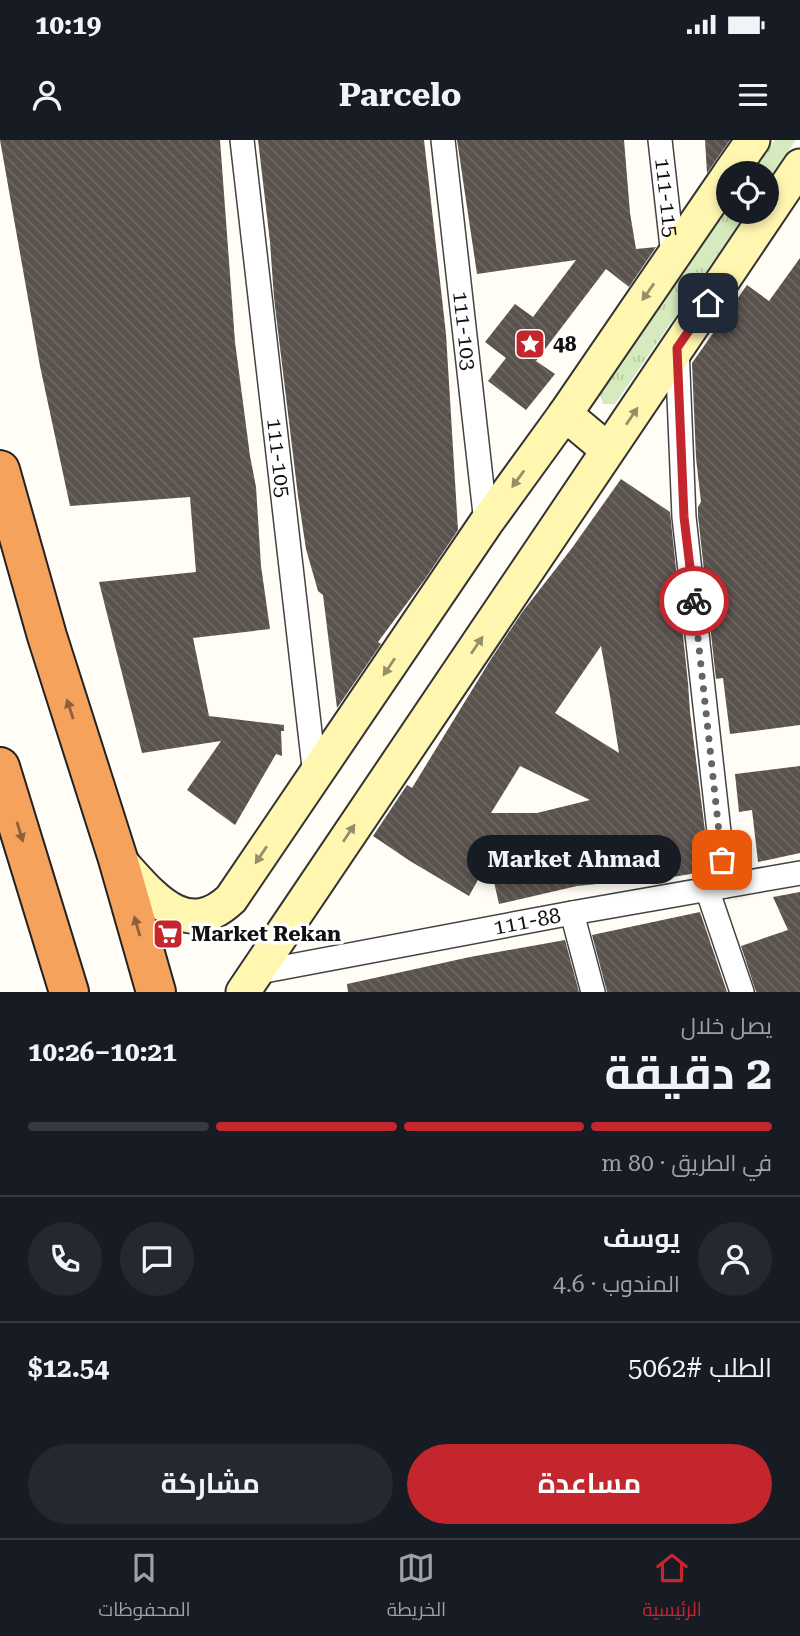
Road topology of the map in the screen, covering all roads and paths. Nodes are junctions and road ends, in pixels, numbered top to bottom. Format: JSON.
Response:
{"nodes":[{"id":1,"x":242,"y":140,"type":"edge"},
{"id":2,"x":443,"y":140,"type":"edge"},
{"id":3,"x":660,"y":140,"type":"edge"},
{"id":4,"x":752,"y":140,"type":"edge"},
{"id":5,"x":738,"y":161,"type":"edge"},
{"id":6,"x":800,"y":166,"type":"edge"},
{"id":7,"x":716,"y":193,"type":"edge"},
{"id":8,"x":673,"y":256,"type":"junction"},
{"id":9,"x":677,"y":348,"type":"junction"},
{"id":10,"x":565,"y":414,"type":"junction"},
{"id":11,"x":608,"y":450,"type":"junction"},
{"id":12,"x":0,"y":474,"type":"edge"},
{"id":13,"x":486,"y":523,"type":"junction"},
{"id":14,"x":0,"y":767,"type":"edge"},
{"id":15,"x":315,"y":776,"type":"junction"},
{"id":16,"x":118,"y":859,"type":"junction"},
{"id":17,"x":800,"y":873,"type":"edge"},
{"id":18,"x":716,"y":888,"type":"junction"},
{"id":19,"x":572,"y":913,"type":"junction"},
{"id":20,"x":249,"y":983,"type":"edge"},
{"id":21,"x":69,"y":992,"type":"edge"},
{"id":22,"x":156,"y":992,"type":"edge"},
{"id":23,"x":593,"y":992,"type":"edge"},
{"id":24,"x":742,"y":992,"type":"edge"}],
"edges":[{"from":1,"to":15,"type":"street","name":"111-105"},
{"from":2,"to":13,"type":"street","name":"111-103"},
{"from":3,"to":8,"type":"street","name":"111-115"},
{"from":4,"to":5,"type":"main road"},
{"from":6,"to":9,"type":"main road"},
{"from":7,"to":8,"type":"main road"},
{"from":8,"to":10,"type":"main road","one_way":true},
{"from":11,"to":9,"type":"main road","one_way":true},
{"from":9,"to":18,"type":"street"},
{"from":10,"to":11,"type":"main road"},
{"from":10,"to":13,"type":"main road","one_way":true},
{"from":20,"to":11,"type":"main road","one_way":true},
{"from":16,"to":12,"type":"highway","one_way":true},
{"from":13,"to":15,"type":"main road","one_way":true},
{"from":14,"to":21,"type":"highway","one_way":true},
{"from":15,"to":16,"type":"main road","one_way":true},
{"from":22,"to":16,"type":"highway","one_way":true},
{"from":17,"to":18,"type":"street","name":"111-88"},
{"from":18,"to":19,"type":"street","name":"111-88"},
{"from":18,"to":24,"type":"street"},
{"from":19,"to":20,"type":"street","name":"111-88"},
{"from":19,"to":23,"type":"street"}]}
